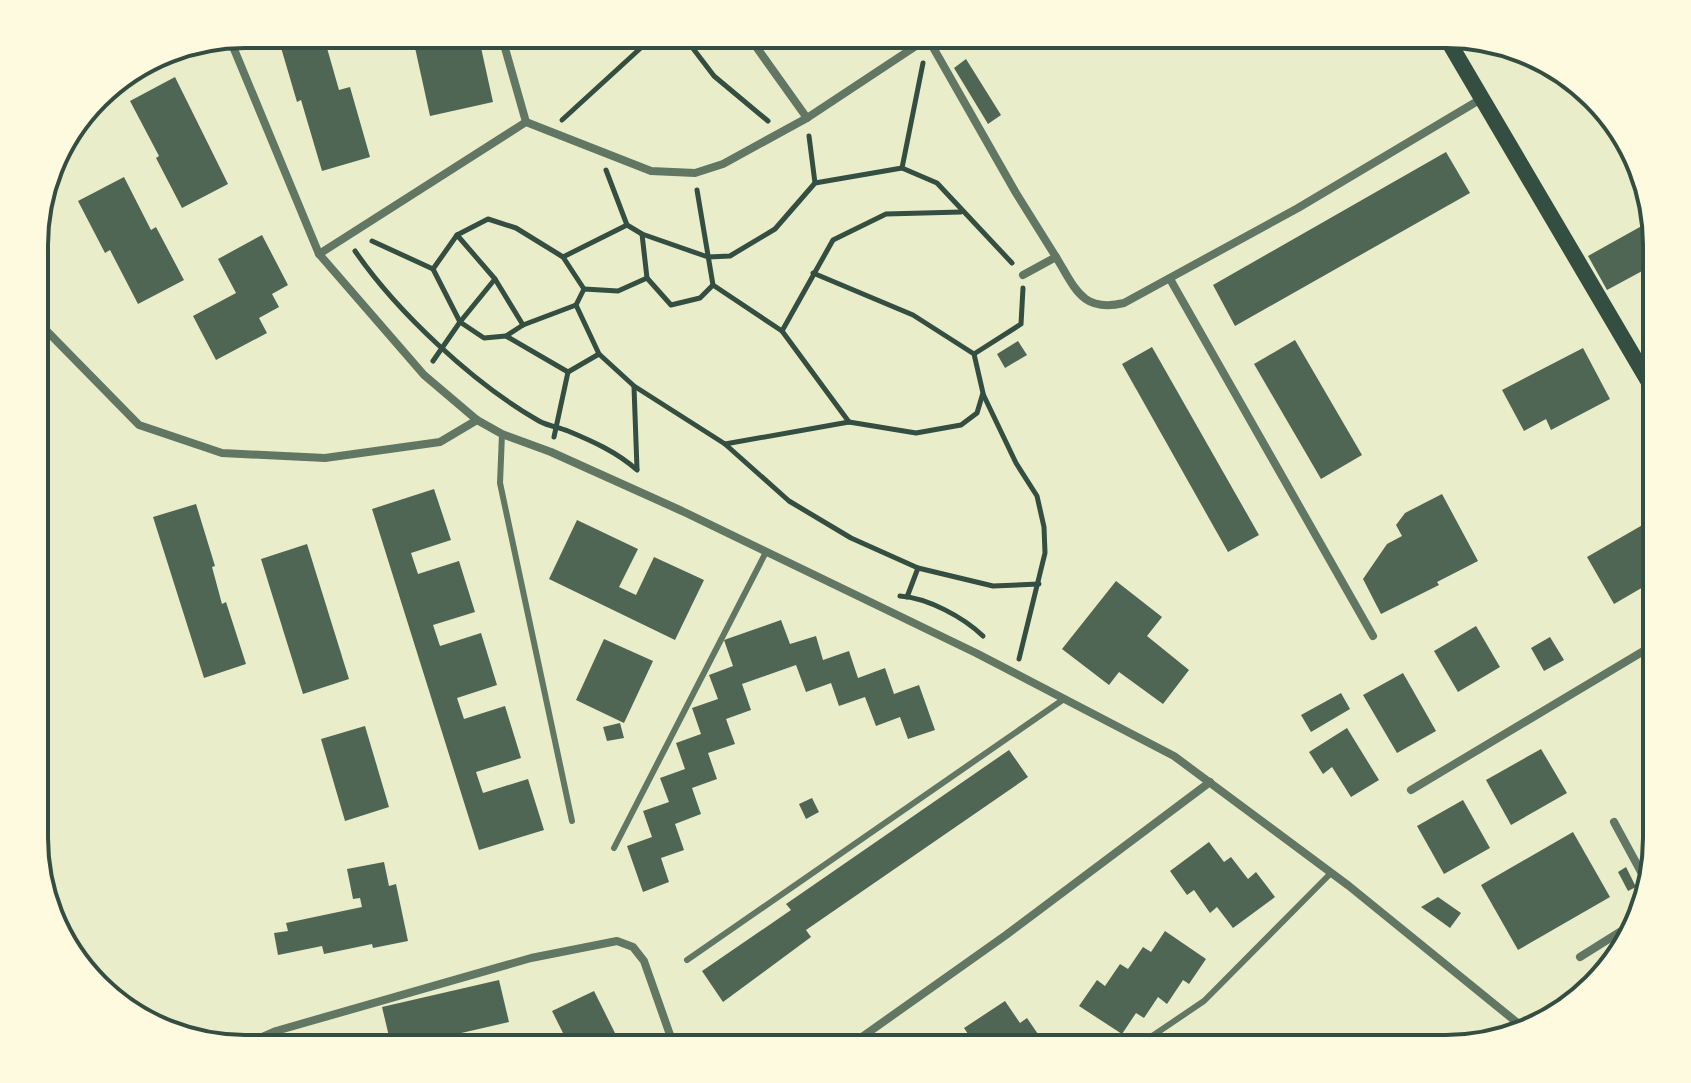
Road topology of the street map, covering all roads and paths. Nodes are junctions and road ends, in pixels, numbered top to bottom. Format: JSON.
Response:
{"nodes":[{"id":1,"x":234,"y":48,"type":"edge"},
{"id":2,"x":505,"y":48,"type":"edge"},
{"id":3,"x":641,"y":48,"type":"edge"},
{"id":4,"x":693,"y":48,"type":"edge"},
{"id":5,"x":757,"y":48,"type":"edge"},
{"id":6,"x":909,"y":48,"type":"edge"},
{"id":7,"x":924,"y":48,"type":"edge"},
{"id":8,"x":933,"y":48,"type":"edge"},
{"id":9,"x":1452,"y":49,"type":"edge"},
{"id":10,"x":1481,"y":99,"type":"junction"},
{"id":11,"x":807,"y":118,"type":"junction"},
{"id":12,"x":526,"y":122,"type":"junction"},
{"id":13,"x":551,"y":132,"type":"junction"},
{"id":14,"x":781,"y":132,"type":"junction"},
{"id":15,"x":598,"y":151,"type":"junction"},
{"id":16,"x":902,"y":168,"type":"junction"},
{"id":17,"x":695,"y":173,"type":"junction"},
{"id":18,"x":815,"y":183,"type":"junction"},
{"id":19,"x":962,"y":212,"type":"junction"},
{"id":20,"x":627,"y":225,"type":"junction"},
{"id":21,"x":350,"y":234,"type":"junction"},
{"id":22,"x":642,"y":234,"type":"junction"},
{"id":23,"x":457,"y":235,"type":"junction"},
{"id":24,"x":319,"y":254,"type":"junction"},
{"id":25,"x":563,"y":257,"type":"junction"},
{"id":26,"x":708,"y":257,"type":"junction"},
{"id":27,"x":1056,"y":257,"type":"junction"},
{"id":28,"x":433,"y":269,"type":"junction"},
{"id":29,"x":813,"y":273,"type":"junction"},
{"id":30,"x":1023,"y":275,"type":"junction"},
{"id":31,"x":647,"y":278,"type":"junction"},
{"id":32,"x":495,"y":279,"type":"junction"},
{"id":33,"x":1170,"y":279,"type":"junction"},
{"id":34,"x":713,"y":285,"type":"junction"},
{"id":35,"x":584,"y":289,"type":"junction"},
{"id":36,"x":576,"y":305,"type":"junction"},
{"id":37,"x":460,"y":322,"type":"junction"},
{"id":38,"x":523,"y":325,"type":"junction"},
{"id":39,"x":782,"y":331,"type":"junction"},
{"id":40,"x":48,"y":332,"type":"edge"},
{"id":41,"x":506,"y":336,"type":"junction"},
{"id":42,"x":443,"y":347,"type":"junction"},
{"id":43,"x":599,"y":354,"type":"junction"},
{"id":44,"x":974,"y":354,"type":"junction"},
{"id":45,"x":1643,"y":362,"type":"edge"},
{"id":46,"x":1640,"y":369,"type":"junction"},
{"id":47,"x":568,"y":372,"type":"junction"},
{"id":48,"x":1643,"y":374,"type":"edge"},
{"id":49,"x":424,"y":375,"type":"junction"},
{"id":50,"x":634,"y":386,"type":"junction"},
{"id":51,"x":983,"y":393,"type":"junction"},
{"id":52,"x":477,"y":420,"type":"junction"},
{"id":53,"x":849,"y":422,"type":"junction"},
{"id":54,"x":556,"y":427,"type":"junction"},
{"id":55,"x":502,"y":434,"type":"junction"},
{"id":56,"x":725,"y":444,"type":"junction"},
{"id":57,"x":551,"y":452,"type":"junction"},
{"id":58,"x":637,"y":470,"type":"junction"},
{"id":59,"x":645,"y":477,"type":"dead end"},
{"id":60,"x":638,"y":491,"type":"junction"},
{"id":61,"x":766,"y":552,"type":"junction"},
{"id":62,"x":918,"y":568,"type":"junction"},
{"id":63,"x":1039,"y":584,"type":"junction"},
{"id":64,"x":894,"y":595,"type":"dead end"},
{"id":65,"x":908,"y":596,"type":"junction"},
{"id":66,"x":900,"y":617,"type":"junction"},
{"id":67,"x":1373,"y":636,"type":"dead end"},
{"id":68,"x":988,"y":640,"type":"dead end"},
{"id":69,"x":1643,"y":651,"type":"edge"},
{"id":70,"x":1009,"y":652,"type":"dead end"},
{"id":71,"x":1020,"y":658,"type":"junction"},
{"id":72,"x":1016,"y":674,"type":"junction"},
{"id":73,"x":1064,"y":699,"type":"junction"},
{"id":74,"x":1210,"y":782,"type":"junction"},
{"id":75,"x":1411,"y":790,"type":"dead end"},
{"id":76,"x":572,"y":821,"type":"dead end"},
{"id":77,"x":1614,"y":822,"type":"dead end"},
{"id":78,"x":614,"y":848,"type":"dead end"},
{"id":79,"x":1640,"y":870,"type":"edge"},
{"id":80,"x":1331,"y":873,"type":"junction"},
{"id":81,"x":1618,"y":933,"type":"edge"},
{"id":82,"x":1580,"y":957,"type":"dead end"},
{"id":83,"x":687,"y":960,"type":"dead end"},
{"id":84,"x":1516,"y":1022,"type":"edge"},
{"id":85,"x":267,"y":1035,"type":"edge"},
{"id":86,"x":670,"y":1035,"type":"edge"},
{"id":87,"x":865,"y":1035,"type":"edge"},
{"id":88,"x":1154,"y":1035,"type":"edge"}],
"edges":[{"from":1,"to":24,"type":"street"},
{"from":2,"to":12,"type":"street"},
{"from":3,"to":13,"type":"path"},
{"from":4,"to":14,"type":"path"},
{"from":5,"to":11,"type":"street"},
{"from":6,"to":11,"type":"street"},
{"from":7,"to":16,"type":"path"},
{"from":8,"to":27,"type":"street"},
{"from":9,"to":10,"type":"main road"},
{"from":10,"to":33,"type":"street"},
{"from":10,"to":46,"type":"main road"},
{"from":11,"to":14,"type":"street"},
{"from":11,"to":18,"type":"path"},
{"from":12,"to":13,"type":"street"},
{"from":12,"to":21,"type":"street"},
{"from":13,"to":15,"type":"street"},
{"from":14,"to":17,"type":"street"},
{"from":15,"to":17,"type":"street"},
{"from":15,"to":20,"type":"path"},
{"from":16,"to":18,"type":"path"},
{"from":16,"to":19,"type":"path"},
{"from":17,"to":26,"type":"path"},
{"from":18,"to":26,"type":"path"},
{"from":19,"to":29,"type":"path"},
{"from":19,"to":30,"type":"path"},
{"from":20,"to":22,"type":"path"},
{"from":20,"to":25,"type":"path"},
{"from":21,"to":24,"type":"street"},
{"from":21,"to":28,"type":"path"},
{"from":21,"to":42,"type":"path"},
{"from":22,"to":26,"type":"path"},
{"from":22,"to":31,"type":"path"},
{"from":23,"to":25,"type":"path"},
{"from":23,"to":28,"type":"path"},
{"from":23,"to":32,"type":"path"},
{"from":24,"to":49,"type":"street"},
{"from":25,"to":35,"type":"path"},
{"from":26,"to":34,"type":"path"},
{"from":27,"to":30,"type":"street"},
{"from":27,"to":33,"type":"street"},
{"from":28,"to":37,"type":"path"},
{"from":29,"to":39,"type":"path"},
{"from":29,"to":44,"type":"path"},
{"from":30,"to":44,"type":"path"},
{"from":31,"to":34,"type":"path"},
{"from":31,"to":35,"type":"path"},
{"from":32,"to":37,"type":"path"},
{"from":32,"to":38,"type":"path"},
{"from":33,"to":67,"type":"street"},
{"from":34,"to":39,"type":"path"},
{"from":35,"to":36,"type":"path"},
{"from":36,"to":38,"type":"path"},
{"from":36,"to":43,"type":"path"},
{"from":37,"to":41,"type":"path"},
{"from":37,"to":42,"type":"path"},
{"from":38,"to":41,"type":"path"},
{"from":39,"to":53,"type":"path"},
{"from":40,"to":52,"type":"street"},
{"from":41,"to":47,"type":"path"},
{"from":42,"to":49,"type":"path"},
{"from":42,"to":54,"type":"path"},
{"from":43,"to":47,"type":"path"},
{"from":43,"to":50,"type":"path"},
{"from":44,"to":51,"type":"path"},
{"from":45,"to":46,"type":"street"},
{"from":46,"to":48,"type":"main road"},
{"from":47,"to":54,"type":"path"},
{"from":49,"to":52,"type":"street"},
{"from":50,"to":56,"type":"path"},
{"from":50,"to":58,"type":"path"},
{"from":51,"to":53,"type":"path"},
{"from":51,"to":63,"type":"path"},
{"from":52,"to":55,"type":"street"},
{"from":53,"to":56,"type":"path"},
{"from":54,"to":57,"type":"path"},
{"from":54,"to":58,"type":"path"},
{"from":55,"to":57,"type":"street"},
{"from":55,"to":76,"type":"lane"},
{"from":56,"to":62,"type":"path"},
{"from":57,"to":60,"type":"street"},
{"from":58,"to":59,"type":"path"},
{"from":58,"to":60,"type":"path"},
{"from":60,"to":61,"type":"street"},
{"from":61,"to":66,"type":"street"},
{"from":61,"to":78,"type":"lane"},
{"from":62,"to":63,"type":"path"},
{"from":62,"to":65,"type":"path"},
{"from":63,"to":71,"type":"path"},
{"from":64,"to":65,"type":"path"},
{"from":65,"to":66,"type":"path"},
{"from":65,"to":68,"type":"path"},
{"from":66,"to":72,"type":"street"},
{"from":69,"to":75,"type":"street"},
{"from":70,"to":71,"type":"path"},
{"from":71,"to":72,"type":"path"},
{"from":72,"to":73,"type":"street"},
{"from":73,"to":74,"type":"street"},
{"from":73,"to":83,"type":"lane"},
{"from":74,"to":80,"type":"street"},
{"from":74,"to":87,"type":"street"},
{"from":77,"to":79,"type":"street"},
{"from":80,"to":84,"type":"street"},
{"from":80,"to":88,"type":"lane"},
{"from":81,"to":82,"type":"street"},
{"from":85,"to":86,"type":"street"}]}
